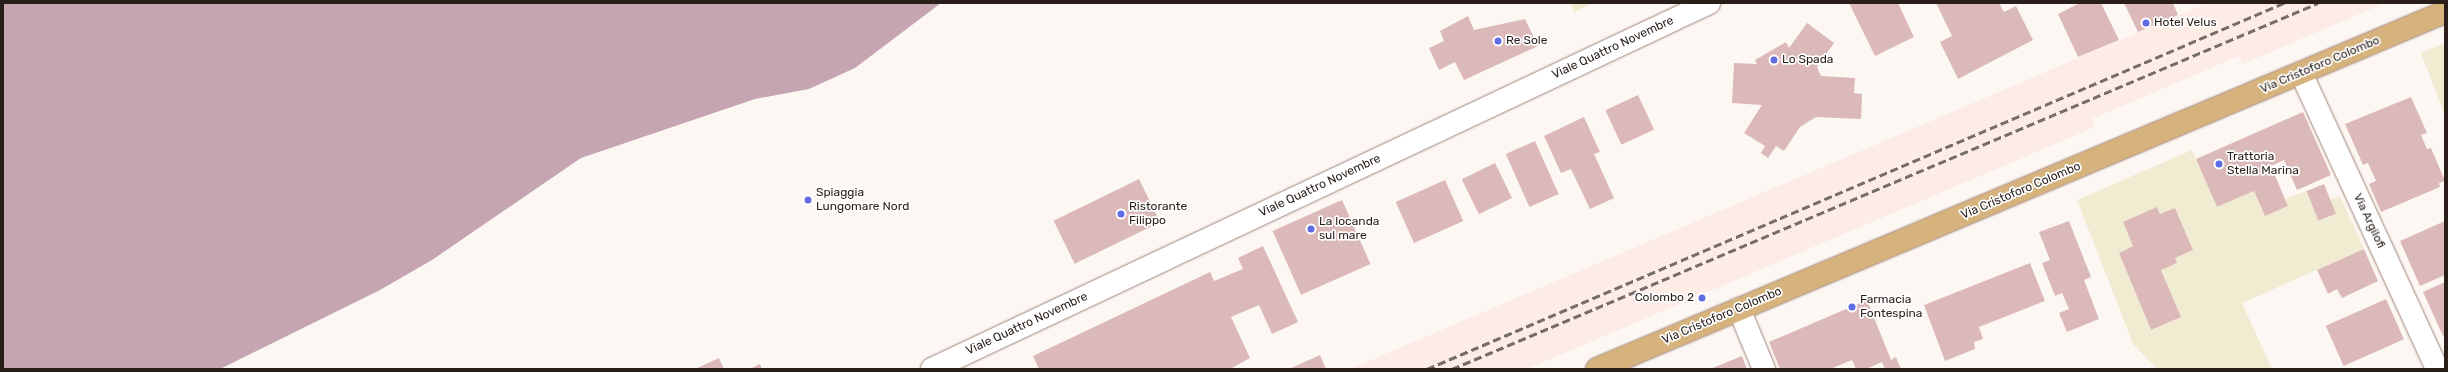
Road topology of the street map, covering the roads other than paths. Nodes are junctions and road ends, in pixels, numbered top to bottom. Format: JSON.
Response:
{"nodes":[{"id":1,"x":1709,"y":3,"type":"edge"},
{"id":2,"x":2445,"y":12,"type":"edge"},
{"id":3,"x":2301,"y":73,"type":"junction"},
{"id":4,"x":1739,"y":309,"type":"junction"},
{"id":5,"x":932,"y":369,"type":"edge"},
{"id":6,"x":1597,"y":369,"type":"edge"},
{"id":7,"x":1764,"y":369,"type":"edge"},
{"id":8,"x":2437,"y":369,"type":"edge"}],
"edges":[{"from":1,"to":5,"type":"street","name":"Viale Quattro Novembre"},
{"from":2,"to":3,"type":"main road","name":"Via Cristoforo Colombo"},
{"from":3,"to":4,"type":"main road","name":"Via Cristoforo Colombo"},
{"from":3,"to":8,"type":"street","name":"Via Argilofi"},
{"from":4,"to":6,"type":"main road","name":"Via Cristoforo Colombo"},
{"from":4,"to":7,"type":"street"}]}
